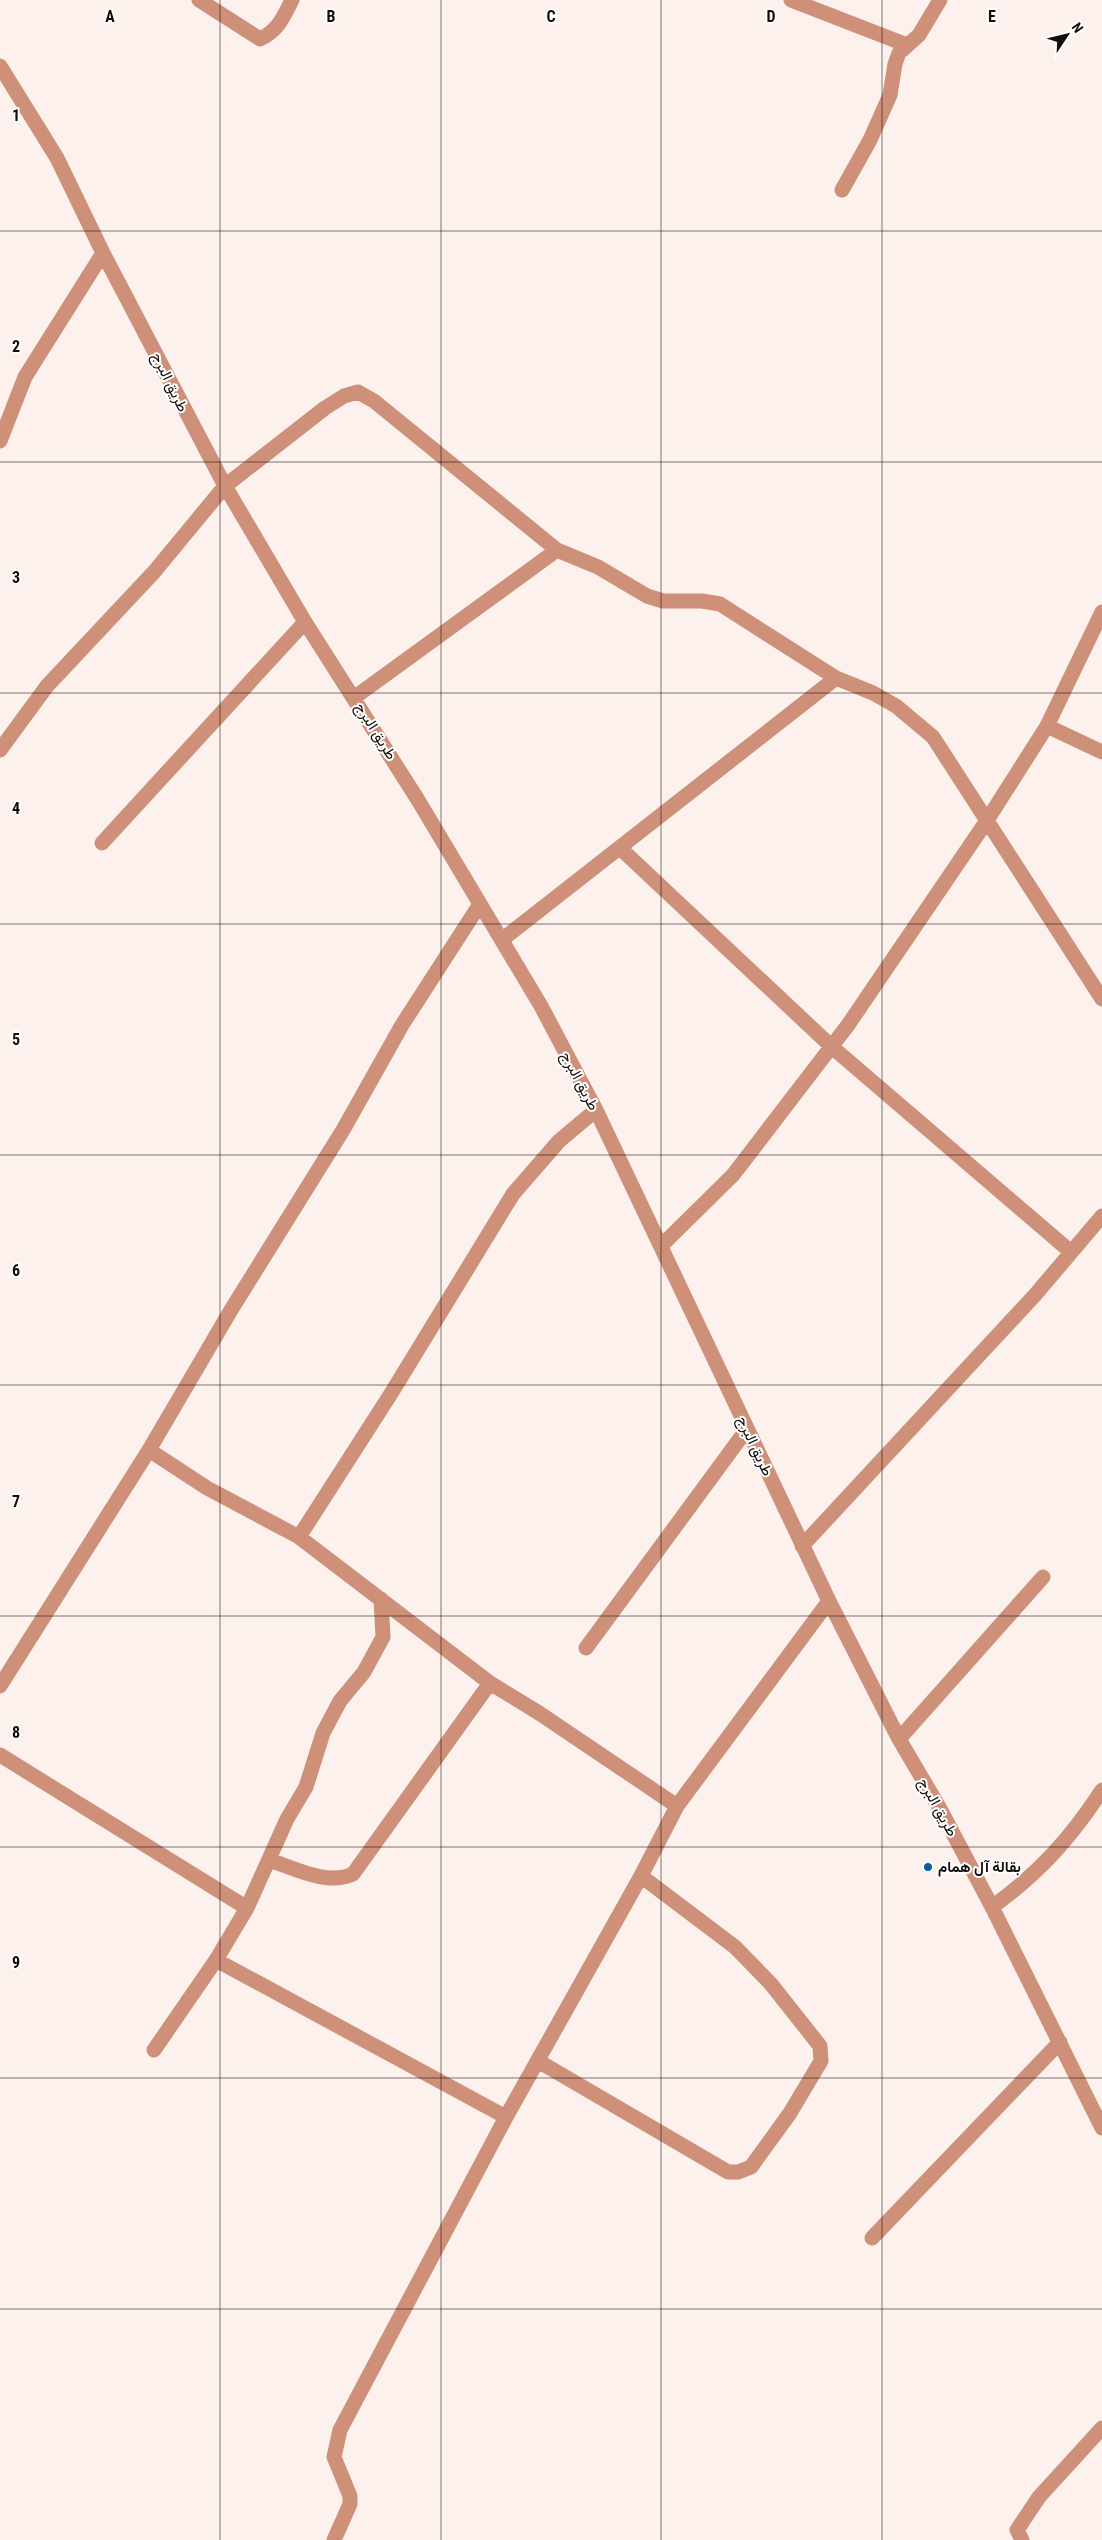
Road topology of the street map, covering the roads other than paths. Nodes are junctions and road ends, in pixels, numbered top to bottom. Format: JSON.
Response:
{"nodes":[{"id":1,"x":199,"y":0,"type":"edge"},
{"id":2,"x":292,"y":0,"type":"edge"},
{"id":3,"x":791,"y":0,"type":"edge"},
{"id":4,"x":940,"y":0,"type":"edge"},
{"id":5,"x":907,"y":45,"type":"junction"},
{"id":6,"x":0,"y":66,"type":"edge"},
{"id":7,"x":842,"y":190,"type":"dead end"},
{"id":8,"x":103,"y":253,"type":"junction"},
{"id":9,"x":0,"y":441,"type":"edge"},
{"id":10,"x":225,"y":486,"type":"junction"},
{"id":11,"x":557,"y":550,"type":"junction"},
{"id":12,"x":1102,"y":612,"type":"edge"},
{"id":13,"x":305,"y":622,"type":"junction"},
{"id":14,"x":836,"y":678,"type":"junction"},
{"id":15,"x":355,"y":697,"type":"junction"},
{"id":16,"x":1048,"y":726,"type":"junction"},
{"id":17,"x":0,"y":750,"type":"edge"},
{"id":18,"x":1102,"y":752,"type":"edge"},
{"id":19,"x":986,"y":822,"type":"junction"},
{"id":20,"x":102,"y":843,"type":"dead end"},
{"id":21,"x":620,"y":848,"type":"junction"},
{"id":22,"x":480,"y":904,"type":"junction"},
{"id":23,"x":503,"y":939,"type":"junction"},
{"id":24,"x":1102,"y":999,"type":"edge"},
{"id":25,"x":832,"y":1046,"type":"junction"},
{"id":26,"x":596,"y":1110,"type":"junction"},
{"id":27,"x":1102,"y":1216,"type":"edge"},
{"id":28,"x":660,"y":1246,"type":"junction"},
{"id":29,"x":1071,"y":1252,"type":"junction"},
{"id":30,"x":747,"y":1429,"type":"junction"},
{"id":31,"x":149,"y":1450,"type":"junction"},
{"id":32,"x":299,"y":1537,"type":"junction"},
{"id":33,"x":802,"y":1546,"type":"junction"},
{"id":34,"x":1043,"y":1577,"type":"dead end"},
{"id":35,"x":381,"y":1599,"type":"junction"},
{"id":36,"x":829,"y":1601,"type":"junction"},
{"id":37,"x":586,"y":1648,"type":"dead end"},
{"id":38,"x":490,"y":1684,"type":"junction"},
{"id":39,"x":0,"y":1686,"type":"edge"},
{"id":40,"x":899,"y":1739,"type":"junction"},
{"id":41,"x":0,"y":1755,"type":"edge"},
{"id":42,"x":1102,"y":1790,"type":"edge"},
{"id":43,"x":677,"y":1806,"type":"junction"},
{"id":44,"x":269,"y":1860,"type":"junction"},
{"id":45,"x":642,"y":1876,"type":"junction"},
{"id":46,"x":992,"y":1907,"type":"junction"},
{"id":47,"x":247,"y":1908,"type":"junction"},
{"id":48,"x":216,"y":1960,"type":"junction"},
{"id":49,"x":1060,"y":2042,"type":"junction"},
{"id":50,"x":154,"y":2050,"type":"dead end"},
{"id":51,"x":538,"y":2061,"type":"junction"},
{"id":52,"x":506,"y":2117,"type":"junction"},
{"id":53,"x":1102,"y":2128,"type":"edge"},
{"id":54,"x":872,"y":2238,"type":"dead end"},
{"id":55,"x":1102,"y":2428,"type":"edge"},
{"id":56,"x":334,"y":2540,"type":"edge"},
{"id":57,"x":1022,"y":2540,"type":"edge"}],
"edges":[{"from":1,"to":2,"type":"street"},
{"from":3,"to":5,"type":"street"},
{"from":4,"to":5,"type":"street"},
{"from":5,"to":7,"type":"street"},
{"from":6,"to":8,"type":"street","name":"طريق البرج"},
{"from":8,"to":9,"type":"street"},
{"from":8,"to":10,"type":"street","name":"طريق البرج"},
{"from":10,"to":11,"type":"street"},
{"from":10,"to":13,"type":"street","name":"طريق البرج"},
{"from":10,"to":17,"type":"street"},
{"from":11,"to":14,"type":"street"},
{"from":11,"to":15,"type":"street"},
{"from":12,"to":16,"type":"street"},
{"from":13,"to":15,"type":"street","name":"طريق البرج"},
{"from":13,"to":20,"type":"street"},
{"from":14,"to":19,"type":"street"},
{"from":14,"to":21,"type":"street"},
{"from":15,"to":22,"type":"street","name":"طريق البرج"},
{"from":16,"to":18,"type":"street"},
{"from":16,"to":19,"type":"street"},
{"from":19,"to":24,"type":"street"},
{"from":19,"to":25,"type":"street"},
{"from":21,"to":23,"type":"street"},
{"from":21,"to":25,"type":"street"},
{"from":22,"to":23,"type":"street","name":"طريق البرج"},
{"from":22,"to":31,"type":"street"},
{"from":23,"to":26,"type":"street","name":"طريق البرج"},
{"from":25,"to":28,"type":"street"},
{"from":25,"to":29,"type":"street"},
{"from":26,"to":28,"type":"street","name":"طريق البرج"},
{"from":26,"to":32,"type":"street"},
{"from":27,"to":29,"type":"street"},
{"from":28,"to":30,"type":"street","name":"طريق البرج"},
{"from":29,"to":33,"type":"street"},
{"from":30,"to":33,"type":"street","name":"طريق البرج"},
{"from":30,"to":37,"type":"street"},
{"from":31,"to":32,"type":"street"},
{"from":31,"to":39,"type":"street"},
{"from":32,"to":35,"type":"street"},
{"from":33,"to":36,"type":"street","name":"طريق البرج"},
{"from":34,"to":40,"type":"street"},
{"from":35,"to":38,"type":"street"},
{"from":35,"to":44,"type":"street"},
{"from":36,"to":40,"type":"street","name":"طريق البرج"},
{"from":36,"to":43,"type":"street"},
{"from":38,"to":43,"type":"street"},
{"from":38,"to":44,"type":"street"},
{"from":40,"to":46,"type":"street","name":"طريق البرج"},
{"from":41,"to":47,"type":"street"},
{"from":42,"to":46,"type":"street"},
{"from":43,"to":45,"type":"street"},
{"from":44,"to":47,"type":"street"},
{"from":45,"to":51,"type":"street"},
{"from":45,"to":51,"type":"street"},
{"from":46,"to":49,"type":"street","name":"طريق البرج"},
{"from":47,"to":48,"type":"street"},
{"from":48,"to":50,"type":"street"},
{"from":48,"to":52,"type":"street"},
{"from":49,"to":53,"type":"street","name":"طريق البرج"},
{"from":49,"to":54,"type":"street"},
{"from":51,"to":52,"type":"street"},
{"from":52,"to":56,"type":"street"},
{"from":55,"to":57,"type":"street"}]}
